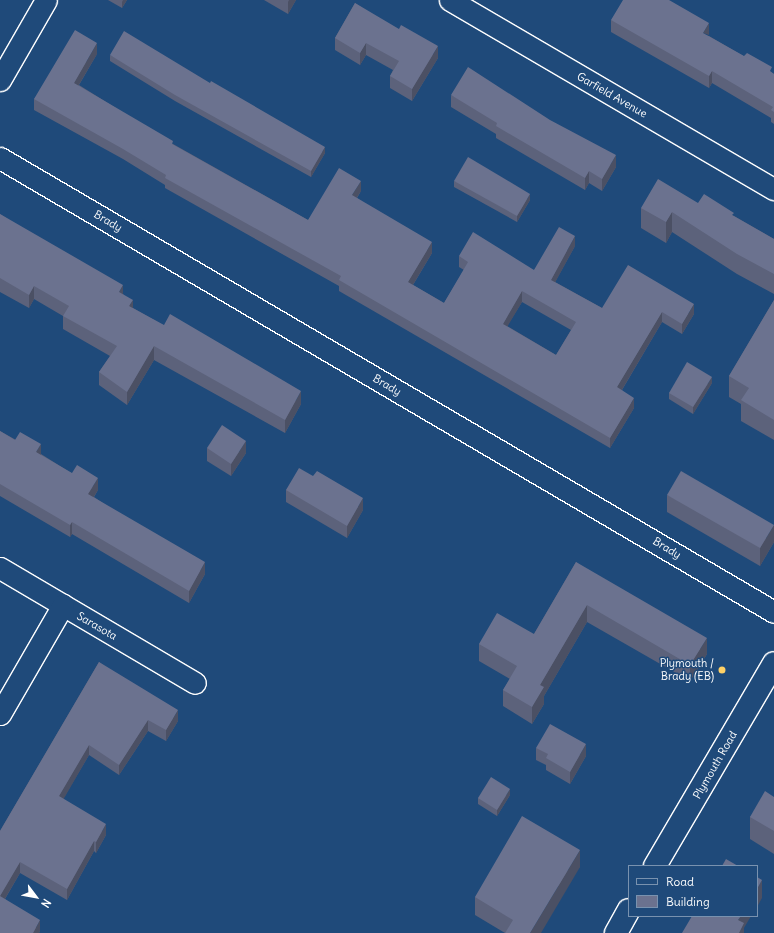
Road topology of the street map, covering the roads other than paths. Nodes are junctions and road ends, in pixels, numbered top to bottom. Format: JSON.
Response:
{"nodes":[{"id":1,"x":46,"y":0,"type":"edge"},
{"id":2,"x":450,"y":0,"type":"edge"},
{"id":3,"x":0,"y":80,"type":"edge"},
{"id":4,"x":0,"y":158,"type":"edge"},
{"id":5,"x":774,"y":189,"type":"edge"},
{"id":6,"x":0,"y":568,"type":"edge"},
{"id":7,"x":63,"y":605,"type":"junction"},
{"id":8,"x":774,"y":612,"type":"edge"},
{"id":9,"x":774,"y":663,"type":"edge"},
{"id":10,"x":195,"y":683,"type":"dead end"},
{"id":11,"x":0,"y":714,"type":"edge"},
{"id":12,"x":656,"y":865,"type":"edge"},
{"id":13,"x":628,"y":912,"type":"edge"},
{"id":14,"x":616,"y":933,"type":"edge"}],
"edges":[{"from":1,"to":3,"type":"street"},
{"from":2,"to":5,"type":"street","name":"Garfield Avenue"},
{"from":4,"to":8,"type":"street","name":"Brady"},
{"from":6,"to":7,"type":"street","name":"Sarasota"},
{"from":7,"to":10,"type":"street","name":"Sarasota"},
{"from":7,"to":11,"type":"street"},
{"from":9,"to":12,"type":"main road","name":"Plymouth Road"},
{"from":13,"to":14,"type":"main road"}]}
